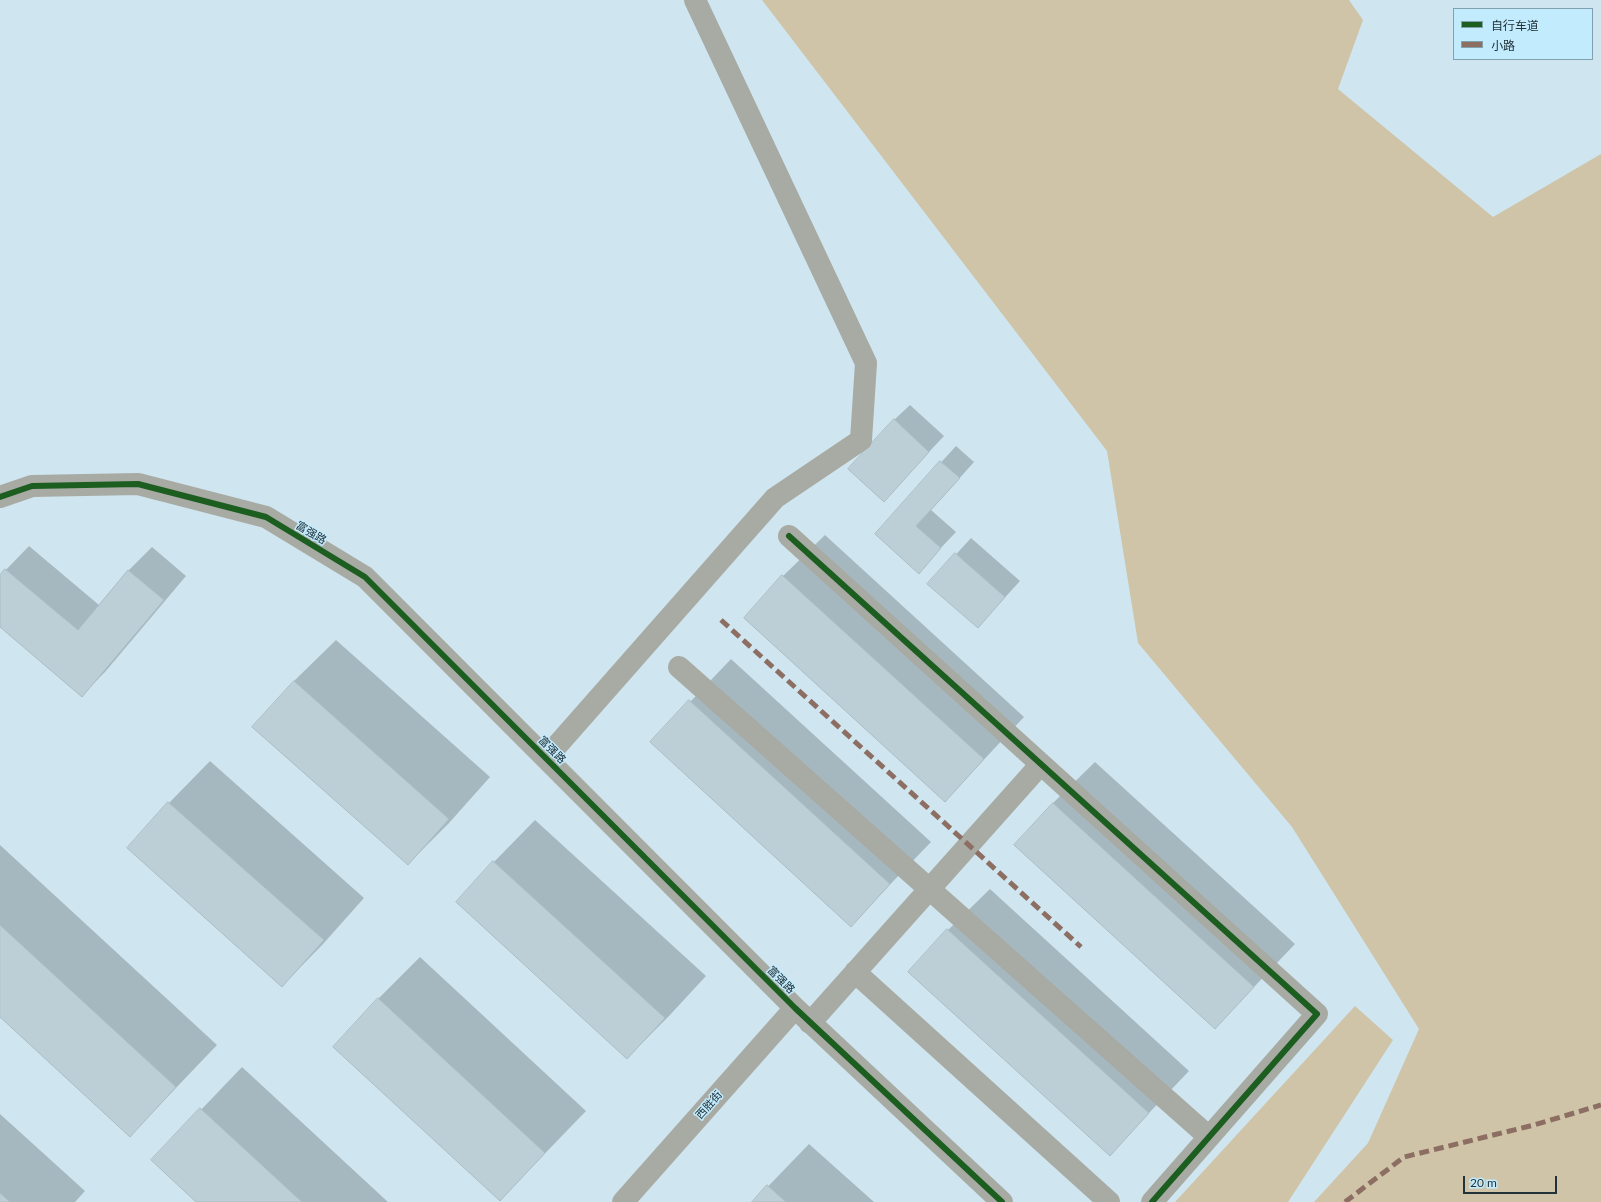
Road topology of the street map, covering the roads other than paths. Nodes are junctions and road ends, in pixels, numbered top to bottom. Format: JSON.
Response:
{"nodes":[{"id":1,"x":695,"y":0,"type":"edge"},
{"id":2,"x":2,"y":496,"type":"edge"},
{"id":3,"x":789,"y":536,"type":"dead end"},
{"id":4,"x":679,"y":667,"type":"dead end"},
{"id":5,"x":546,"y":758,"type":"junction"},
{"id":6,"x":1041,"y":764,"type":"junction"},
{"id":7,"x":929,"y":890,"type":"junction"},
{"id":8,"x":856,"y":972,"type":"junction"},
{"id":9,"x":795,"y":1008,"type":"junction"},
{"id":10,"x":810,"y":1023,"type":"junction"},
{"id":11,"x":1209,"y":1137,"type":"junction"},
{"id":12,"x":623,"y":1202,"type":"edge"},
{"id":13,"x":1002,"y":1202,"type":"edge"},
{"id":14,"x":1109,"y":1202,"type":"edge"},
{"id":15,"x":1152,"y":1202,"type":"edge"}],
"edges":[{"from":1,"to":5,"type":"street"},
{"from":2,"to":5,"type":"street","name":"富强路"},
{"from":3,"to":6,"type":"street"},
{"from":4,"to":7,"type":"street"},
{"from":5,"to":9,"type":"street","name":"富强路"},
{"from":6,"to":7,"type":"street"},
{"from":6,"to":11,"type":"street"},
{"from":7,"to":8,"type":"street"},
{"from":7,"to":11,"type":"street"},
{"from":8,"to":10,"type":"street"},
{"from":8,"to":14,"type":"street"},
{"from":9,"to":10,"type":"street","name":"富强路"},
{"from":9,"to":12,"type":"street","name":"西胜街"},
{"from":10,"to":13,"type":"street","name":"富强路"},
{"from":11,"to":15,"type":"street"}]}
